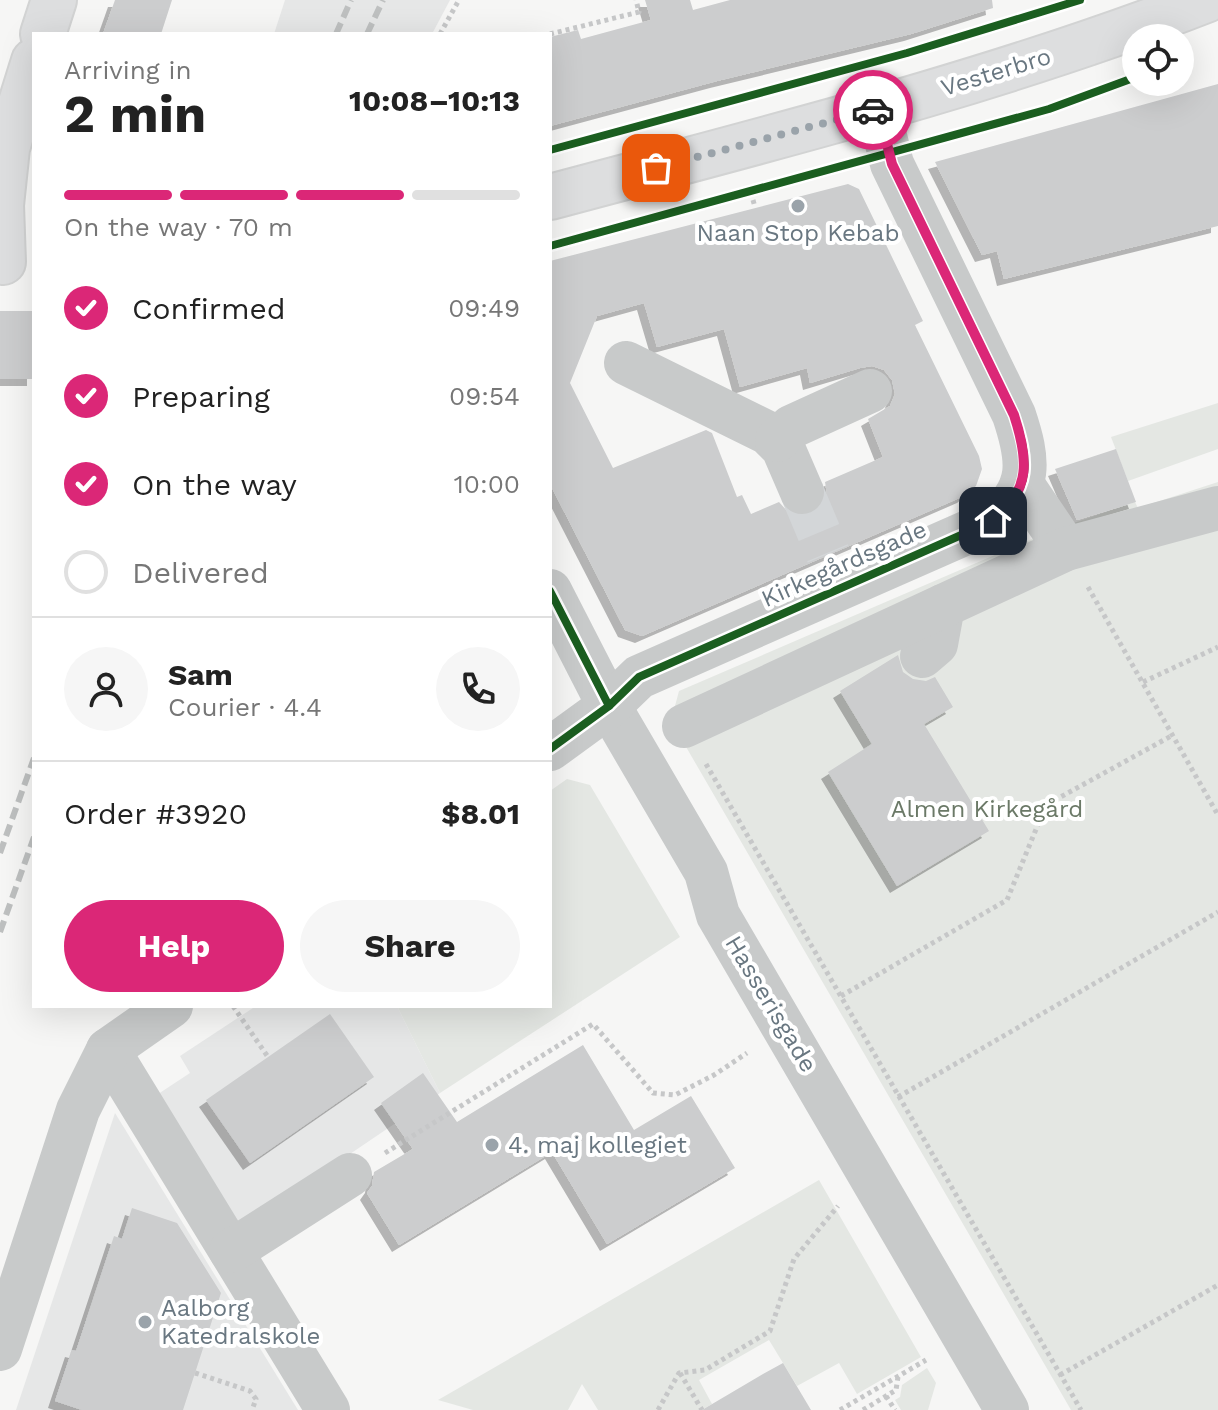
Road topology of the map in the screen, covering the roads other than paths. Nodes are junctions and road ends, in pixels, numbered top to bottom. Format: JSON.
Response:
{"nodes":[{"id":1,"x":54,"y":0,"type":"edge"},
{"id":2,"x":1206,"y":0,"type":"edge"},
{"id":3,"x":1140,"y":12,"type":"edge"},
{"id":4,"x":44,"y":32,"type":"edge"},
{"id":5,"x":32,"y":67,"type":"edge"},
{"id":6,"x":878,"y":108,"type":"junction"},
{"id":7,"x":552,"y":196,"type":"edge"},
{"id":8,"x":0,"y":205,"type":"edge"},
{"id":9,"x":32,"y":208,"type":"edge"},
{"id":10,"x":12,"y":262,"type":"edge"},
{"id":11,"x":626,"y":363,"type":"dead end"},
{"id":12,"x":870,"y":391,"type":"dead end"},
{"id":13,"x":777,"y":440,"type":"junction"},
{"id":14,"x":1022,"y":484,"type":"junction"},
{"id":15,"x":802,"y":492,"type":"tunnel mouth"},
{"id":16,"x":1218,"y":508,"type":"edge"},
{"id":17,"x":1066,"y":549,"type":"junction"},
{"id":18,"x":552,"y":595,"type":"edge"},
{"id":19,"x":943,"y":606,"type":"junction"},
{"id":20,"x":922,"y":656,"type":"dead end"},
{"id":21,"x":609,"y":706,"type":"junction"},
{"id":22,"x":684,"y":726,"type":"road end"},
{"id":23,"x":552,"y":748,"type":"edge"},
{"id":24,"x":168,"y":1008,"type":"edge"},
{"id":25,"x":108,"y":1050,"type":"junction"},
{"id":26,"x":350,"y":1175,"type":"road end"},
{"id":27,"x":231,"y":1251,"type":"junction"},
{"id":28,"x":0,"y":1349,"type":"edge"},
{"id":29,"x":328,"y":1410,"type":"edge"},
{"id":30,"x":1007,"y":1410,"type":"edge"}],
"edges":[{"from":1,"to":4,"type":"main road"},
{"from":2,"to":3,"type":"main road","name":"Vesterbro"},
{"from":3,"to":6,"type":"main road","name":"Vesterbro"},
{"from":5,"to":8,"type":"main road"},
{"from":6,"to":7,"type":"main road","name":"Vesterbro"},
{"from":6,"to":14,"type":"street"},
{"from":8,"to":9,"type":"main road"},
{"from":8,"to":10,"type":"main road"},
{"from":11,"to":13,"type":"street"},
{"from":12,"to":13,"type":"street"},
{"from":13,"to":15,"type":"street"},
{"from":14,"to":17,"type":"street"},
{"from":14,"to":21,"type":"street","name":"Kirkegårdsgade"},
{"from":16,"to":17,"type":"street"},
{"from":17,"to":19,"type":"street"},
{"from":18,"to":21,"type":"street","name":"Hasserisgade"},
{"from":19,"to":20,"type":"street"},
{"from":19,"to":22,"type":"street"},
{"from":21,"to":23,"type":"street","name":"Kirkegårdsgade"},
{"from":21,"to":30,"type":"street","name":"Hasserisgade"},
{"from":24,"to":25,"type":"street"},
{"from":25,"to":27,"type":"street"},
{"from":25,"to":28,"type":"street"},
{"from":26,"to":27,"type":"street"},
{"from":27,"to":29,"type":"street"}]}
